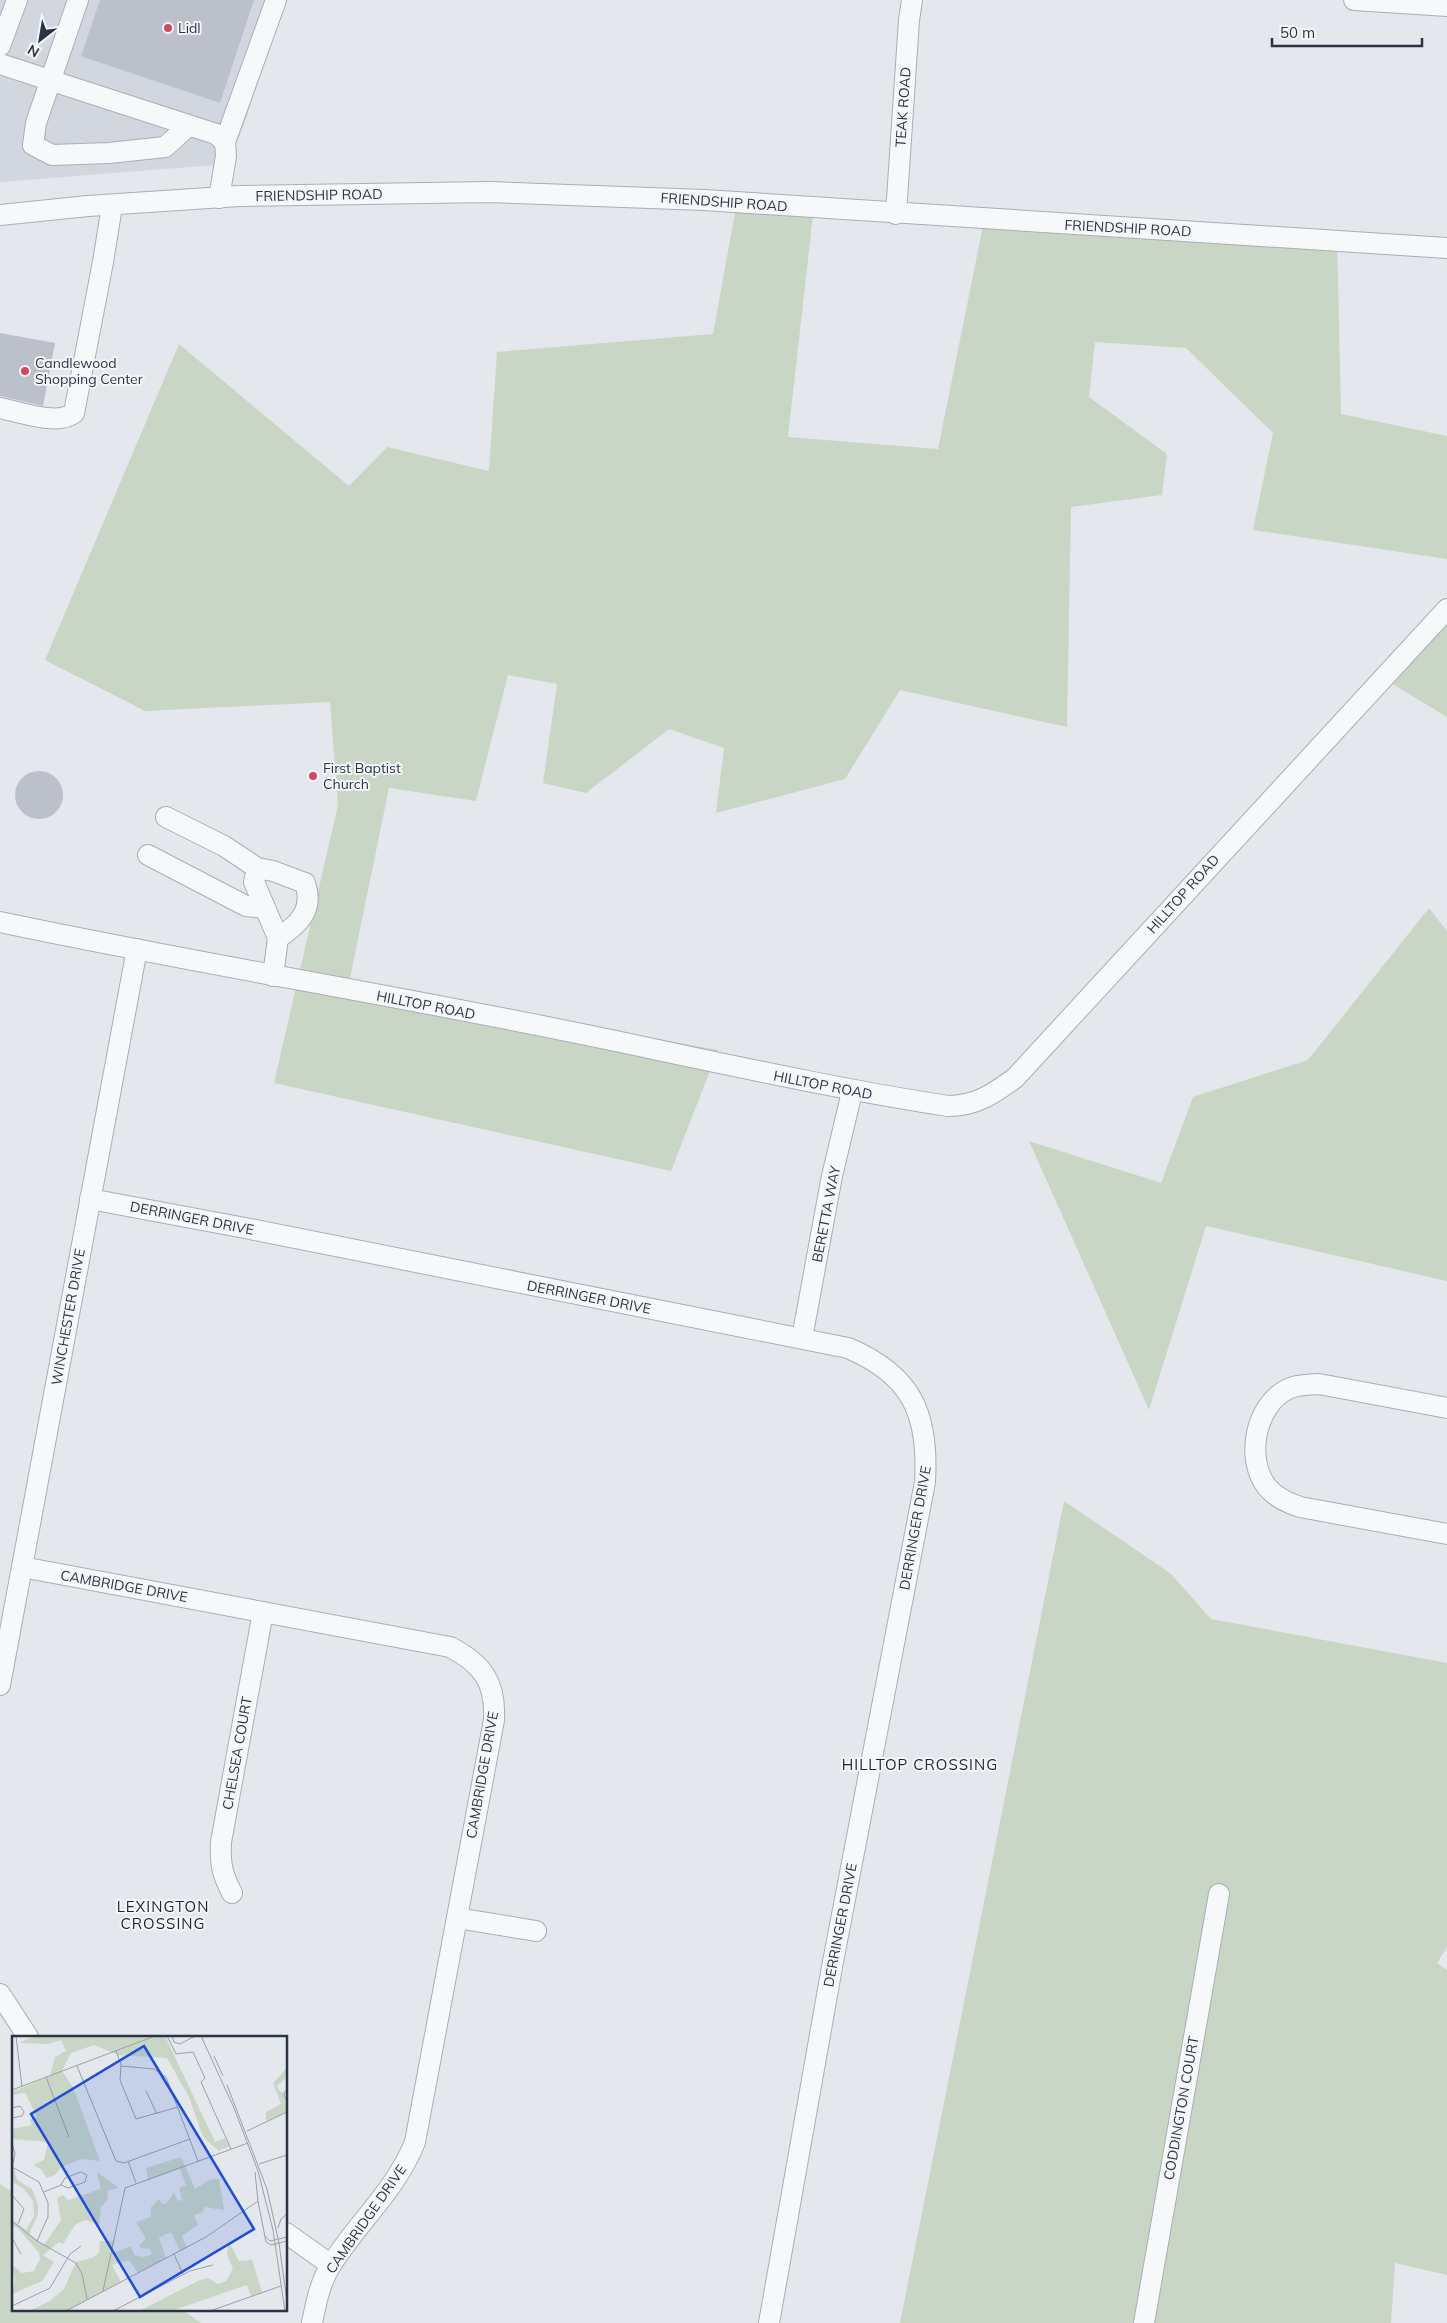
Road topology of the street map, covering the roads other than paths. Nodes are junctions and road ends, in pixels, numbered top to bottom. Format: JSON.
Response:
{"nodes":[{"id":1,"x":17,"y":0,"type":"edge"},
{"id":2,"x":78,"y":0,"type":"edge"},
{"id":3,"x":276,"y":0,"type":"edge"},
{"id":4,"x":912,"y":0,"type":"edge"},
{"id":5,"x":1354,"y":0,"type":"edge"},
{"id":6,"x":1447,"y":6,"type":"edge"},
{"id":7,"x":0,"y":46,"type":"edge"},
{"id":8,"x":0,"y":64,"type":"edge"},
{"id":9,"x":52,"y":81,"type":"junction"},
{"id":10,"x":188,"y":126,"type":"junction"},
{"id":11,"x":225,"y":142,"type":"junction"},
{"id":12,"x":219,"y":198,"type":"junction"},
{"id":13,"x":112,"y":206,"type":"junction"},
{"id":14,"x":896,"y":214,"type":"junction"},
{"id":15,"x":0,"y":215,"type":"edge"},
{"id":16,"x":1447,"y":248,"type":"edge"},
{"id":17,"x":0,"y":408,"type":"edge"},
{"id":18,"x":1447,"y":608,"type":"edge"},
{"id":19,"x":166,"y":817,"type":"dead end"},
{"id":20,"x":148,"y":854,"type":"dead end"},
{"id":21,"x":257,"y":868,"type":"junction"},
{"id":22,"x":265,"y":908,"type":"junction"},
{"id":23,"x":0,"y":922,"type":"edge"},
{"id":24,"x":278,"y":938,"type":"junction"},
{"id":25,"x":137,"y":949,"type":"junction"},
{"id":26,"x":273,"y":976,"type":"junction"},
{"id":27,"x":852,"y":1092,"type":"junction"},
{"id":28,"x":90,"y":1199,"type":"junction"},
{"id":29,"x":802,"y":1338,"type":"junction"},
{"id":30,"x":1447,"y":1408,"type":"edge"},
{"id":31,"x":1447,"y":1534,"type":"edge"},
{"id":32,"x":22,"y":1567,"type":"junction"},
{"id":33,"x":263,"y":1612,"type":"junction"},
{"id":34,"x":0,"y":1684,"type":"edge"},
{"id":35,"x":232,"y":1894,"type":"dead end"},
{"id":36,"x":1219,"y":1894,"type":"dead end"},
{"id":37,"x":457,"y":1918,"type":"junction"},
{"id":38,"x":536,"y":1931,"type":"dead end"},
{"id":39,"x":0,"y":1994,"type":"edge"},
{"id":40,"x":27,"y":2036,"type":"edge"},
{"id":41,"x":288,"y":2234,"type":"edge"},
{"id":42,"x":331,"y":2265,"type":"junction"},
{"id":43,"x":312,"y":2323,"type":"edge"},
{"id":44,"x":769,"y":2323,"type":"edge"},
{"id":45,"x":1144,"y":2323,"type":"edge"}],
"edges":[{"from":1,"to":7,"type":"street"},
{"from":2,"to":9,"type":"street"},
{"from":3,"to":11,"type":"street"},
{"from":4,"to":14,"type":"street","name":"TEAK ROAD"},
{"from":5,"to":6,"type":"street"},
{"from":8,"to":9,"type":"street"},
{"from":9,"to":10,"type":"street"},
{"from":9,"to":10,"type":"street"},
{"from":10,"to":11,"type":"street"},
{"from":11,"to":12,"type":"street"},
{"from":12,"to":13,"type":"street","name":"FRIENDSHIP ROAD"},
{"from":12,"to":14,"type":"street","name":"FRIENDSHIP ROAD"},
{"from":13,"to":15,"type":"street","name":"FRIENDSHIP ROAD"},
{"from":13,"to":17,"type":"street"},
{"from":14,"to":16,"type":"street","name":"FRIENDSHIP ROAD"},
{"from":18,"to":27,"type":"street","name":"HILLTOP ROAD"},
{"from":19,"to":21,"type":"street"},
{"from":20,"to":22,"type":"street"},
{"from":21,"to":22,"type":"street"},
{"from":21,"to":24,"type":"street"},
{"from":22,"to":24,"type":"street"},
{"from":23,"to":25,"type":"street","name":"HILLTOP ROAD"},
{"from":24,"to":26,"type":"street"},
{"from":25,"to":26,"type":"street","name":"HILLTOP ROAD"},
{"from":25,"to":28,"type":"street","name":"WINCHESTER DRIVE"},
{"from":26,"to":27,"type":"street","name":"HILLTOP ROAD"},
{"from":27,"to":29,"type":"street","name":"BERETTA WAY"},
{"from":28,"to":29,"type":"street","name":"DERRINGER DRIVE"},
{"from":28,"to":32,"type":"street","name":"WINCHESTER DRIVE"},
{"from":29,"to":44,"type":"street","name":"DERRINGER DRIVE"},
{"from":30,"to":31,"type":"street"},
{"from":32,"to":33,"type":"street","name":"CAMBRIDGE DRIVE"},
{"from":32,"to":34,"type":"street","name":"WINCHESTER DRIVE"},
{"from":33,"to":35,"type":"street","name":"CHELSEA COURT"},
{"from":33,"to":37,"type":"street","name":"CAMBRIDGE DRIVE"},
{"from":36,"to":45,"type":"street","name":"CODDINGTON COURT"},
{"from":37,"to":38,"type":"street"},
{"from":37,"to":42,"type":"street","name":"CAMBRIDGE DRIVE"},
{"from":39,"to":40,"type":"street"},
{"from":41,"to":42,"type":"street"},
{"from":42,"to":43,"type":"street","name":"CAMBRIDGE DRIVE"}]}
